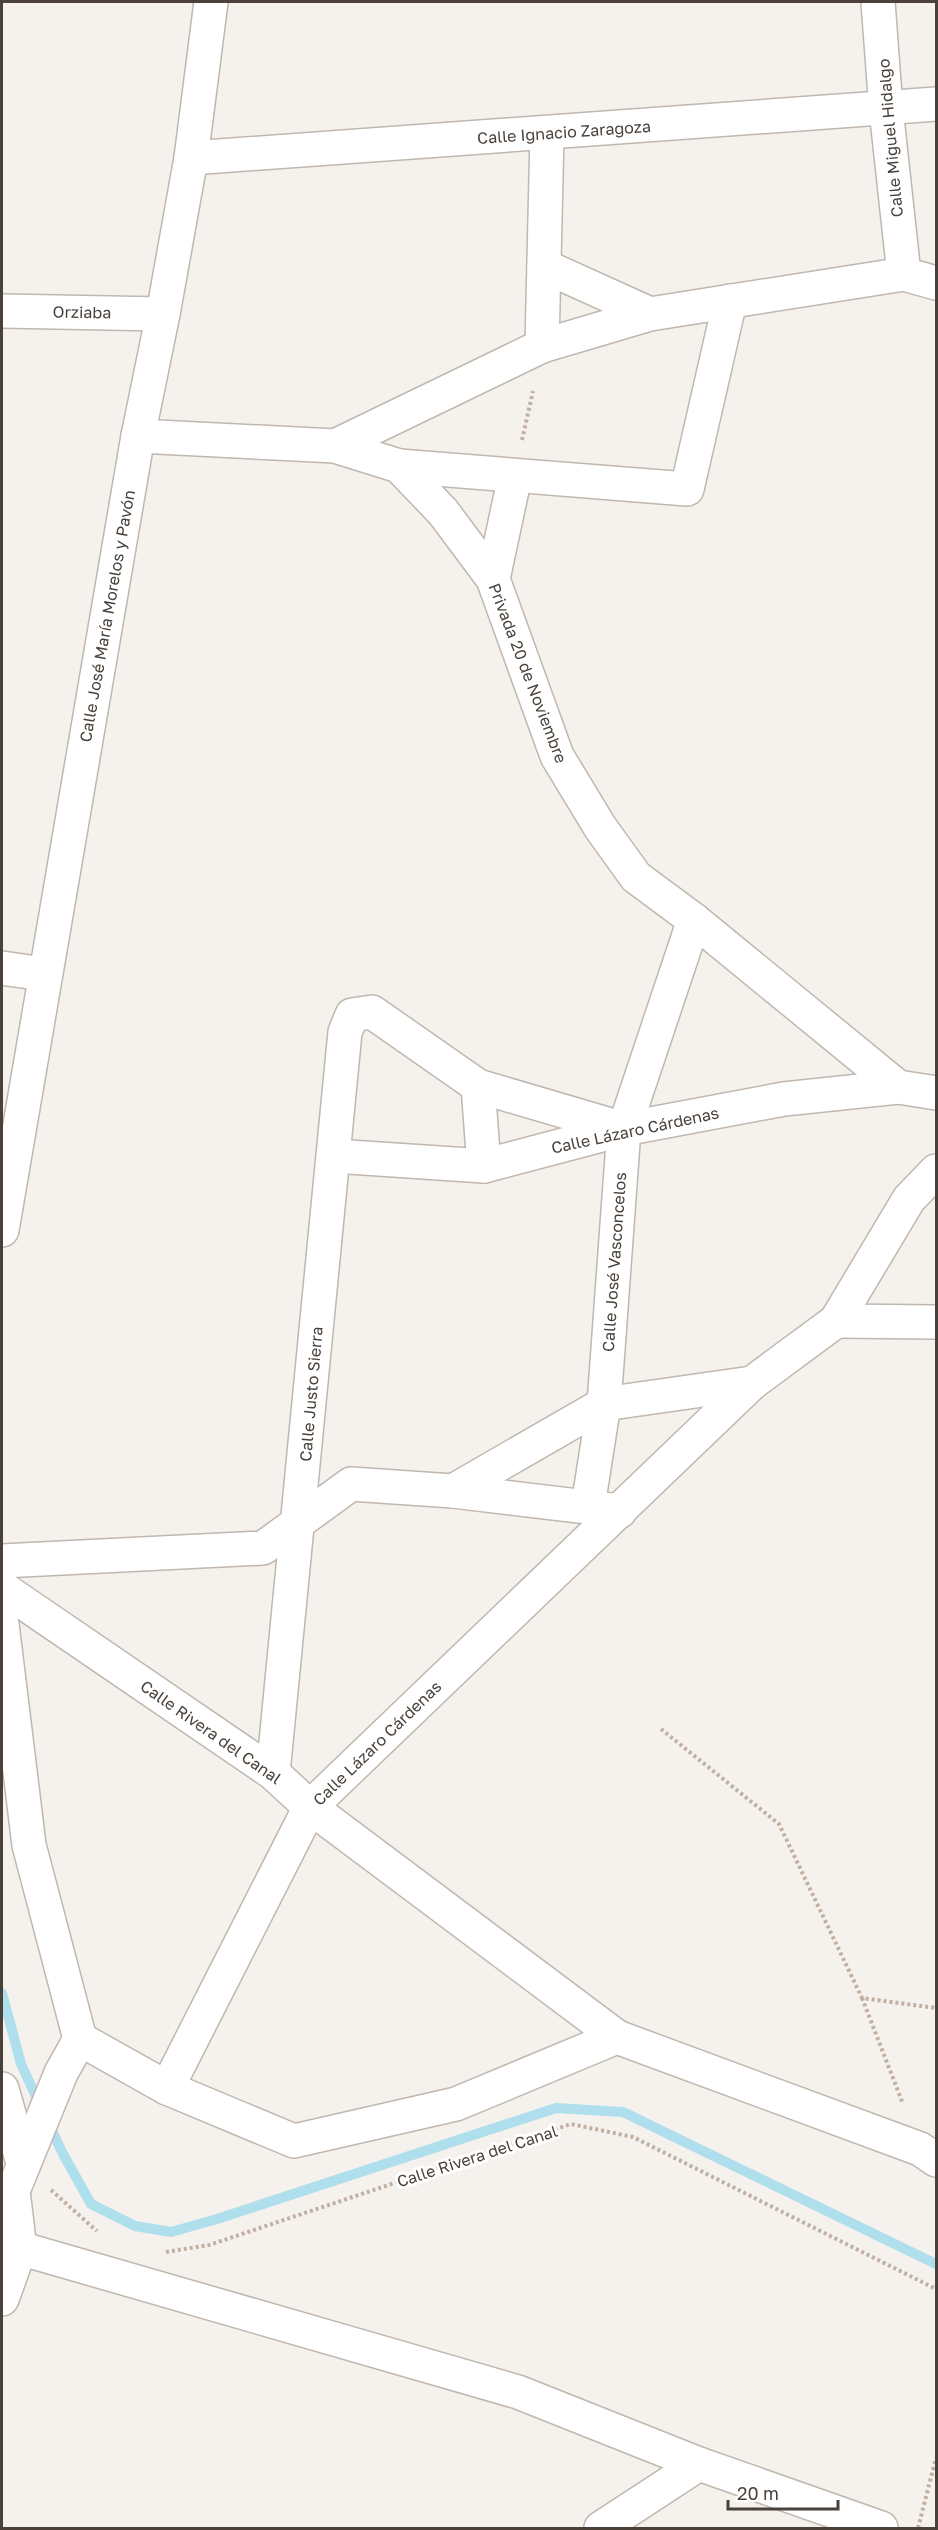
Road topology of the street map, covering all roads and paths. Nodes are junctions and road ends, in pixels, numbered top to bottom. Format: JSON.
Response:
{"nodes":[{"id":1,"x":211,"y":2,"type":"edge"},
{"id":2,"x":878,"y":2,"type":"edge"},
{"id":3,"x":936,"y":104,"type":"edge"},
{"id":4,"x":886,"y":109,"type":"junction"},
{"id":5,"x":548,"y":133,"type":"junction"},
{"id":6,"x":191,"y":158,"type":"junction"},
{"id":7,"x":544,"y":266,"type":"junction"},
{"id":8,"x":904,"y":274,"type":"junction"},
{"id":9,"x":936,"y":283,"type":"edge"},
{"id":10,"x":730,"y":301,"type":"junction"},
{"id":11,"x":2,"y":311,"type":"edge"},
{"id":12,"x":163,"y":314,"type":"junction"},
{"id":13,"x":650,"y":314,"type":"junction"},
{"id":14,"x":542,"y":346,"type":"junction"},
{"id":15,"x":138,"y":436,"type":"junction"},
{"id":16,"x":334,"y":446,"type":"junction"},
{"id":17,"x":399,"y":466,"type":"junction"},
{"id":18,"x":515,"y":476,"type":"junction"},
{"id":19,"x":493,"y":579,"type":"junction"},
{"id":20,"x":694,"y":920,"type":"junction"},
{"id":21,"x":2,"y":968,"type":"edge"},
{"id":22,"x":44,"y":974,"type":"junction"},
{"id":23,"x":478,"y":1086,"type":"junction"},
{"id":24,"x":898,"y":1087,"type":"junction"},
{"id":25,"x":936,"y":1093,"type":"edge"},
{"id":26,"x":624,"y":1129,"type":"junction"},
{"id":27,"x":334,"y":1156,"type":"junction"},
{"id":28,"x":484,"y":1166,"type":"junction"},
{"id":29,"x":936,"y":1171,"type":"edge"},
{"id":30,"x":2,"y":1230,"type":"edge"},
{"id":31,"x":836,"y":1321,"type":"junction"},
{"id":32,"x":936,"y":1322,"type":"edge"},
{"id":33,"x":752,"y":1383,"type":"junction"},
{"id":34,"x":604,"y":1404,"type":"junction"},
{"id":35,"x":453,"y":1491,"type":"junction"},
{"id":36,"x":588,"y":1506,"type":"junction"},
{"id":37,"x":620,"y":1511,"type":"junction"},
{"id":38,"x":300,"y":1520,"type":"junction"},
{"id":39,"x":2,"y":1561,"type":"edge"},
{"id":40,"x":2,"y":1588,"type":"edge"},
{"id":41,"x":2,"y":1624,"type":"edge"},
{"id":42,"x":661,"y":1729,"type":"dead end"},
{"id":43,"x":273,"y":1773,"type":"junction"},
{"id":44,"x":310,"y":1807,"type":"junction"},
{"id":45,"x":862,"y":1998,"type":"junction"},
{"id":46,"x":936,"y":2008,"type":"edge"},
{"id":47,"x":617,"y":2037,"type":"junction"},
{"id":48,"x":80,"y":2039,"type":"junction"},
{"id":49,"x":166,"y":2088,"type":"junction"},
{"id":50,"x":2,"y":2089,"type":"edge"},
{"id":51,"x":928,"y":2154,"type":"edge"},
{"id":52,"x":16,"y":2179,"type":"edge"},
{"id":53,"x":103,"y":2235,"type":"dead end"},
{"id":54,"x":11,"y":2246,"type":"edge"},
{"id":55,"x":163,"y":2252,"type":"dead end"},
{"id":56,"x":936,"y":2289,"type":"edge"},
{"id":57,"x":2,"y":2299,"type":"edge"},
{"id":58,"x":936,"y":2458,"type":"edge"},
{"id":59,"x":699,"y":2464,"type":"junction"},
{"id":60,"x":800,"y":2514,"type":"edge"},
{"id":61,"x":601,"y":2529,"type":"edge"},
{"id":62,"x":881,"y":2529,"type":"edge"},
{"id":63,"x":918,"y":2529,"type":"edge"}],
"edges":[{"from":1,"to":6,"type":"street","name":"Calle José María Morelos y Pavón"},
{"from":2,"to":4,"type":"street","name":"Calle Miguel Hidalgo"},
{"from":3,"to":4,"type":"street","name":"Calle Ignacio Zaragoza"},
{"from":4,"to":5,"type":"street","name":"Calle Ignacio Zaragoza"},
{"from":4,"to":8,"type":"street","name":"Calle Miguel Hidalgo"},
{"from":5,"to":6,"type":"street","name":"Calle Ignacio Zaragoza"},
{"from":5,"to":7,"type":"street"},
{"from":6,"to":12,"type":"street","name":"Calle José María Morelos y Pavón"},
{"from":7,"to":13,"type":"street"},
{"from":7,"to":14,"type":"street"},
{"from":8,"to":9,"type":"street"},
{"from":8,"to":10,"type":"street"},
{"from":10,"to":13,"type":"street"},
{"from":10,"to":18,"type":"street"},
{"from":11,"to":12,"type":"street","name":"Orziaba"},
{"from":12,"to":15,"type":"street","name":"Calle José María Morelos y Pavón"},
{"from":13,"to":14,"type":"street"},
{"from":14,"to":16,"type":"street"},
{"from":14,"to":18,"type":"path"},
{"from":15,"to":16,"type":"street"},
{"from":15,"to":22,"type":"street","name":"Calle José María Morelos y Pavón"},
{"from":16,"to":17,"type":"street","name":"Privada 20 de Noviembre"},
{"from":17,"to":18,"type":"street"},
{"from":17,"to":19,"type":"street","name":"Privada 20 de Noviembre"},
{"from":18,"to":19,"type":"street"},
{"from":19,"to":20,"type":"street","name":"Privada 20 de Noviembre"},
{"from":20,"to":24,"type":"street","name":"Privada 20 de Noviembre"},
{"from":20,"to":26,"type":"street","name":"Calle José Vasconcelos"},
{"from":21,"to":22,"type":"street"},
{"from":22,"to":30,"type":"street","name":"Calle José María Morelos y Pavón"},
{"from":23,"to":26,"type":"street"},
{"from":23,"to":27,"type":"street","name":"Calle Justo Sierra"},
{"from":23,"to":28,"type":"street"},
{"from":24,"to":25,"type":"street","name":"Calle Lázaro Cárdenas"},
{"from":24,"to":26,"type":"street","name":"Calle Lázaro Cárdenas"},
{"from":26,"to":28,"type":"street","name":"Calle Lázaro Cárdenas"},
{"from":26,"to":34,"type":"street","name":"Calle José Vasconcelos"},
{"from":27,"to":28,"type":"street","name":"Calle Lázaro Cárdenas"},
{"from":27,"to":38,"type":"street","name":"Calle Justo Sierra"},
{"from":29,"to":31,"type":"street","name":"Calle Lázaro Cárdenas"},
{"from":31,"to":32,"type":"street"},
{"from":31,"to":33,"type":"street","name":"Calle Lázaro Cárdenas"},
{"from":33,"to":34,"type":"street"},
{"from":33,"to":37,"type":"street","name":"Calle Lázaro Cárdenas"},
{"from":34,"to":35,"type":"street"},
{"from":34,"to":36,"type":"street","name":"Calle José Vasconcelos"},
{"from":35,"to":36,"type":"street"},
{"from":35,"to":38,"type":"street"},
{"from":36,"to":37,"type":"street"},
{"from":37,"to":44,"type":"street","name":"Calle Lázaro Cárdenas"},
{"from":38,"to":39,"type":"street"},
{"from":38,"to":43,"type":"street","name":"Calle Justo Sierra"},
{"from":40,"to":43,"type":"street","name":"Calle Rivera del Canal"},
{"from":41,"to":48,"type":"street"},
{"from":42,"to":45,"type":"path"},
{"from":43,"to":44,"type":"street","name":"Calle Rivera del Canal"},
{"from":44,"to":47,"type":"street","name":"Calle Rivera del Canal"},
{"from":44,"to":49,"type":"street","name":"Calle Lázaro Cárdenas"},
{"from":45,"to":46,"type":"path"},
{"from":45,"to":51,"type":"path"},
{"from":47,"to":49,"type":"street"},
{"from":47,"to":51,"type":"street","name":"Calle Rivera del Canal"},
{"from":48,"to":49,"type":"street"},
{"from":48,"to":52,"type":"street"},
{"from":50,"to":52,"type":"street"},
{"from":52,"to":53,"type":"path"},
{"from":52,"to":54,"type":"street"},
{"from":54,"to":57,"type":"street"},
{"from":54,"to":59,"type":"street"},
{"from":55,"to":56,"type":"path","name":"Calle Rivera del Canal"},
{"from":58,"to":63,"type":"path"},
{"from":59,"to":60,"type":"street"},
{"from":59,"to":61,"type":"street"},
{"from":60,"to":62,"type":"street"}]}
